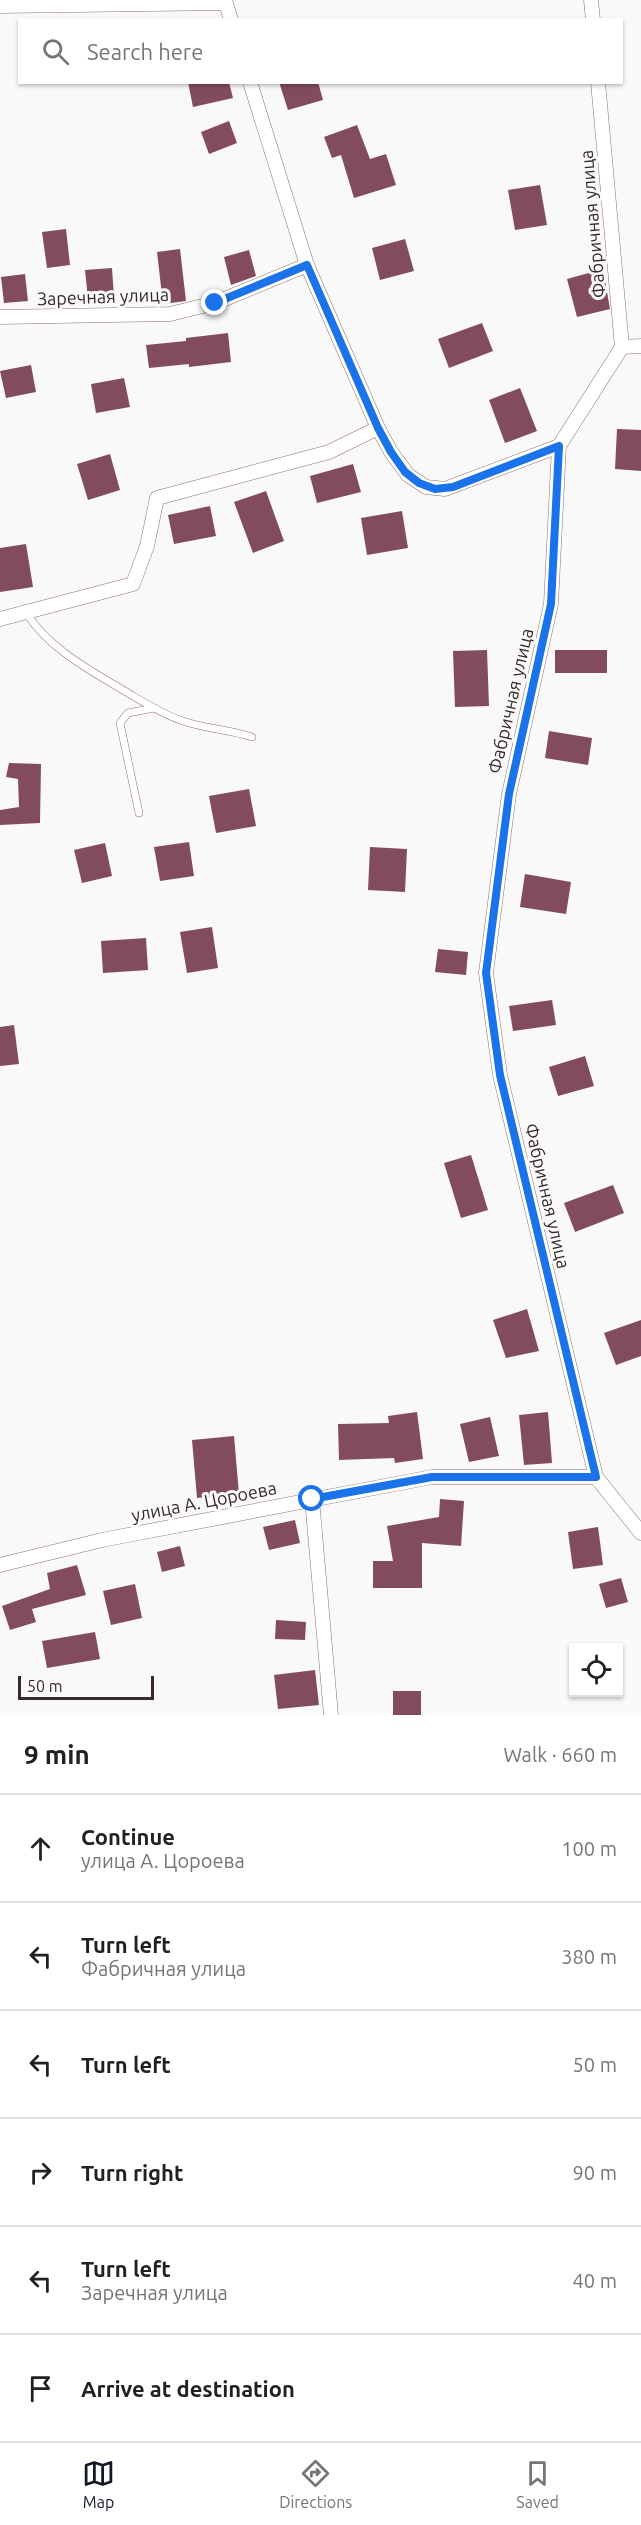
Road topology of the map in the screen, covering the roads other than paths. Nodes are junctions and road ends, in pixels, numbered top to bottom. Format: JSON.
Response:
{"nodes":[{"id":1,"x":591,"y":0,"type":"edge"},
{"id":2,"x":225,"y":2,"type":"edge"},
{"id":3,"x":0,"y":6,"type":"edge"},
{"id":4,"x":230,"y":18,"type":"edge"},
{"id":5,"x":592,"y":18,"type":"edge"},
{"id":6,"x":251,"y":84,"type":"edge"},
{"id":7,"x":598,"y":84,"type":"edge"},
{"id":8,"x":307,"y":265,"type":"junction"},
{"id":9,"x":0,"y":317,"type":"edge"},
{"id":10,"x":622,"y":346,"type":"junction"},
{"id":11,"x":641,"y":346,"type":"edge"},
{"id":12,"x":378,"y":428,"type":"junction"},
{"id":13,"x":559,"y":446,"type":"junction"},
{"id":14,"x":27,"y":614,"type":"junction"},
{"id":15,"x":0,"y":619,"type":"edge"},
{"id":16,"x":154,"y":708,"type":"junction"},
{"id":17,"x":252,"y":737,"type":"dead end"},
{"id":18,"x":139,"y":813,"type":"dead end"},
{"id":19,"x":596,"y":1477,"type":"junction"},
{"id":20,"x":312,"y":1499,"type":"junction"},
{"id":21,"x":641,"y":1533,"type":"edge"},
{"id":22,"x":0,"y":1565,"type":"edge"},
{"id":23,"x":331,"y":1715,"type":"edge"}],
"edges":[{"from":1,"to":5,"type":"street"},
{"from":2,"to":3,"type":"street"},
{"from":2,"to":4,"type":"street"},
{"from":6,"to":8,"type":"street"},
{"from":7,"to":10,"type":"street","name":"Фабричная улица"},
{"from":8,"to":9,"type":"street","name":"Заречная улица"},
{"from":8,"to":12,"type":"street"},
{"from":10,"to":11,"type":"street"},
{"from":10,"to":13,"type":"street","name":"Фабричная улица"},
{"from":12,"to":13,"type":"street"},
{"from":12,"to":14,"type":"street"},
{"from":13,"to":19,"type":"street","name":"Фабричная улица"},
{"from":14,"to":15,"type":"street"},
{"from":14,"to":16,"type":"lane"},
{"from":16,"to":17,"type":"lane"},
{"from":16,"to":18,"type":"lane"},
{"from":19,"to":20,"type":"street","name":"улица А. Цороева"},
{"from":19,"to":21,"type":"street"},
{"from":20,"to":22,"type":"street","name":"улица А. Цороева"},
{"from":20,"to":23,"type":"street"}]}
